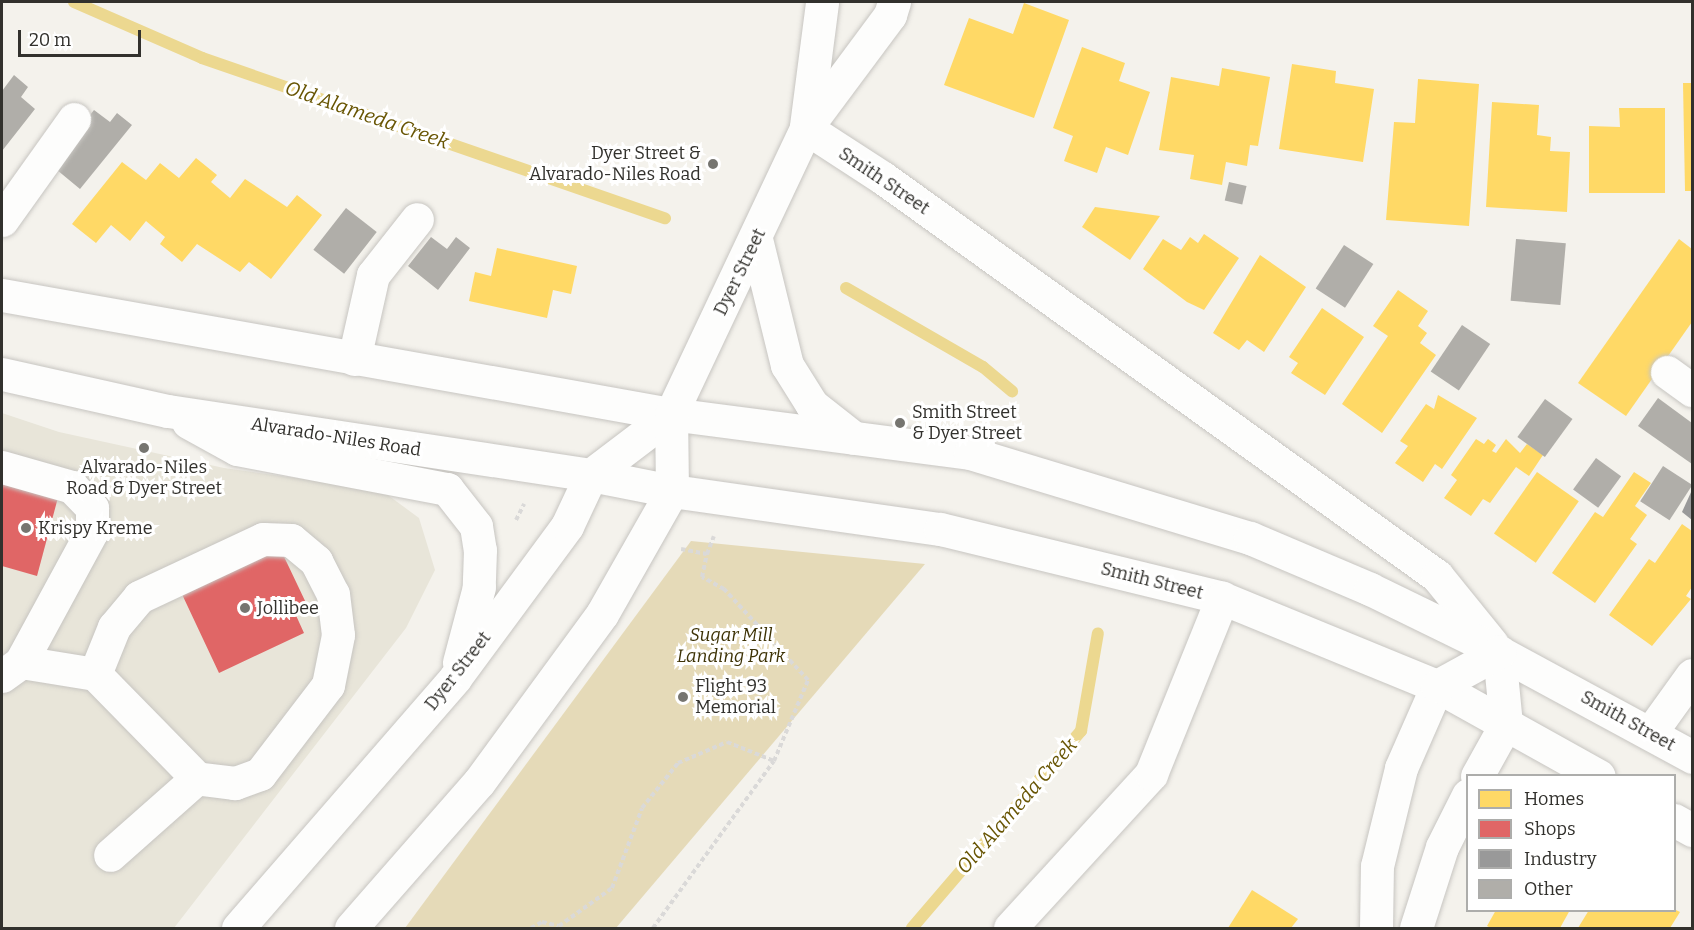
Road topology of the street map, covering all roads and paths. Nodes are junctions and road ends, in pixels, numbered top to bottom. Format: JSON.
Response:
{"nodes":[{"id":1,"x":822,"y":2,"type":"edge"},
{"id":2,"x":894,"y":2,"type":"edge"},
{"id":3,"x":74,"y":119,"type":"dead end"},
{"id":4,"x":806,"y":128,"type":"junction"},
{"id":5,"x":417,"y":219,"type":"dead end"},
{"id":6,"x":2,"y":220,"type":"edge"},
{"id":7,"x":756,"y":239,"type":"junction"},
{"id":8,"x":4,"y":292,"type":"edge"},
{"id":9,"x":354,"y":359,"type":"junction"},
{"id":10,"x":2,"y":374,"type":"edge"},
{"id":11,"x":168,"y":411,"type":"junction"},
{"id":12,"x":671,"y":414,"type":"junction"},
{"id":13,"x":854,"y":438,"type":"junction"},
{"id":14,"x":2,"y":467,"type":"edge"},
{"id":15,"x":591,"y":475,"type":"junction"},
{"id":16,"x":672,"y":491,"type":"junction"},
{"id":17,"x":528,"y":498,"type":"dead end"},
{"id":18,"x":516,"y":520,"type":"dead end"},
{"id":19,"x":707,"y":554,"type":"dead end"},
{"id":20,"x":1222,"y":598,"type":"junction"},
{"id":21,"x":1499,"y":652,"type":"junction"},
{"id":22,"x":11,"y":669,"type":"edge"},
{"id":23,"x":95,"y":674,"type":"junction"},
{"id":24,"x":1692,"y":675,"type":"edge"},
{"id":25,"x":455,"y":678,"type":"junction"},
{"id":26,"x":1437,"y":686,"type":"junction"},
{"id":27,"x":1506,"y":724,"type":"junction"},
{"id":28,"x":1651,"y":732,"type":"junction"},
{"id":29,"x":1692,"y":757,"type":"edge"},
{"id":30,"x":774,"y":761,"type":"junction"},
{"id":31,"x":1478,"y":774,"type":"edge"},
{"id":32,"x":1595,"y":774,"type":"edge"},
{"id":33,"x":197,"y":778,"type":"junction"},
{"id":34,"x":1466,"y":797,"type":"edge"},
{"id":35,"x":1676,"y":821,"type":"edge"},
{"id":36,"x":1692,"y":830,"type":"edge"},
{"id":37,"x":110,"y":855,"type":"dead end"},
{"id":38,"x":238,"y":928,"type":"edge"},
{"id":39,"x":351,"y":928,"type":"edge"},
{"id":40,"x":531,"y":928,"type":"edge"},
{"id":41,"x":653,"y":928,"type":"edge"},
{"id":42,"x":1010,"y":928,"type":"edge"},
{"id":43,"x":1376,"y":928,"type":"edge"},
{"id":44,"x":1416,"y":928,"type":"edge"}],
"edges":[{"from":1,"to":4,"type":"main road","name":"Dyer Street"},
{"from":2,"to":4,"type":"main road","name":"Dyer Street"},
{"from":3,"to":6,"type":"main road"},
{"from":4,"to":7,"type":"main road","name":"Dyer Street"},
{"from":4,"to":21,"type":"main road","name":"Smith Street"},
{"from":5,"to":9,"type":"main road"},
{"from":7,"to":12,"type":"main road","name":"Dyer Street"},
{"from":7,"to":13,"type":"main road"},
{"from":8,"to":9,"type":"main road"},
{"from":9,"to":12,"type":"main road"},
{"from":10,"to":11,"type":"main road","name":"Alvarado-Niles Road"},
{"from":11,"to":15,"type":"main road","name":"Alvarado-Niles Road"},
{"from":11,"to":25,"type":"main road"},
{"from":12,"to":13,"type":"main road","name":"Smith Street"},
{"from":12,"to":15,"type":"main road","name":"Dyer Street"},
{"from":12,"to":16,"type":"main road","name":"Dyer Street"},
{"from":13,"to":21,"type":"main road","name":"Smith Street"},
{"from":14,"to":22,"type":"main road"},
{"from":15,"to":16,"type":"main road","name":"Alvarado-Niles Road"},
{"from":15,"to":25,"type":"main road","name":"Dyer Street"},
{"from":16,"to":20,"type":"main road","name":"Smith Street"},
{"from":16,"to":39,"type":"main road"},
{"from":17,"to":18,"type":"path"},
{"from":19,"to":30,"type":"path"},
{"from":20,"to":26,"type":"main road","name":"Smith Street"},
{"from":20,"to":42,"type":"main road"},
{"from":21,"to":26,"type":"main road"},
{"from":21,"to":27,"type":"main road"},
{"from":21,"to":28,"type":"main road","name":"Smith Street"},
{"from":22,"to":23,"type":"main road"},
{"from":23,"to":33,"type":"main road"},
{"from":23,"to":33,"type":"main road"},
{"from":24,"to":28,"type":"main road"},
{"from":25,"to":38,"type":"main road","name":"Dyer Street"},
{"from":26,"to":27,"type":"main road","name":"Smith Street"},
{"from":26,"to":43,"type":"main road"},
{"from":27,"to":31,"type":"main road"},
{"from":27,"to":32,"type":"main road","name":"Smith Street"},
{"from":28,"to":29,"type":"main road","name":"Smith Street"},
{"from":30,"to":40,"type":"path"},
{"from":30,"to":41,"type":"path"},
{"from":33,"to":37,"type":"main road"},
{"from":34,"to":44,"type":"main road"},
{"from":35,"to":36,"type":"main road"}]}
